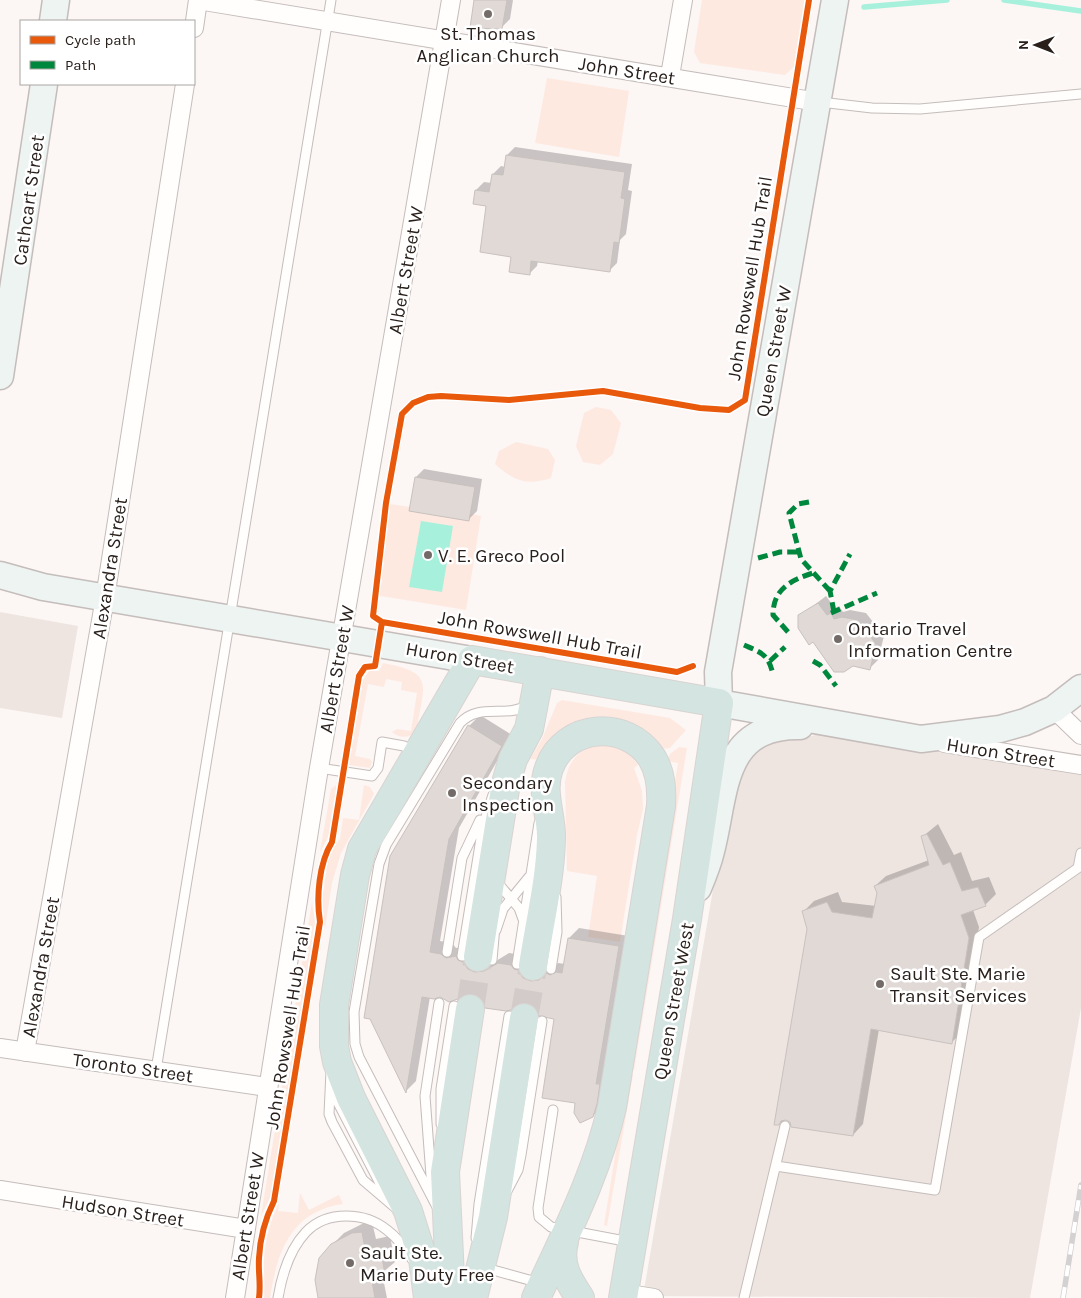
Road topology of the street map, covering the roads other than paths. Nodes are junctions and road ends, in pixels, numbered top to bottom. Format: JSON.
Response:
{"nodes":[{"id":1,"x":56,"y":0,"type":"edge"},
{"id":2,"x":198,"y":0,"type":"edge"},
{"id":3,"x":331,"y":0,"type":"edge"},
{"id":4,"x":451,"y":0,"type":"edge"},
{"id":5,"x":683,"y":0,"type":"edge"},
{"id":6,"x":835,"y":0,"type":"edge"},
{"id":7,"x":53,"y":20,"type":"edge"},
{"id":8,"x":195,"y":21,"type":"edge"},
{"id":9,"x":327,"y":21,"type":"junction"},
{"id":10,"x":445,"y":40,"type":"junction"},
{"id":11,"x":670,"y":76,"type":"junction"},
{"id":12,"x":44,"y":85,"type":"edge"},
{"id":13,"x":185,"y":85,"type":"edge"},
{"id":14,"x":1081,"y":94,"type":"edge"},
{"id":15,"x":818,"y":102,"type":"junction"},
{"id":16,"x":8,"y":275,"type":"edge"},
{"id":17,"x":0,"y":376,"type":"edge"},
{"id":18,"x":0,"y":575,"type":"edge"},
{"id":19,"x":104,"y":598,"type":"junction"},
{"id":20,"x":228,"y":619,"type":"junction"},
{"id":21,"x":342,"y":638,"type":"junction"},
{"id":22,"x":472,"y":660,"type":"junction"},
{"id":23,"x":538,"y":683,"type":"junction"},
{"id":24,"x":1081,"y":688,"type":"edge"},
{"id":25,"x":719,"y":704,"type":"junction"},
{"id":26,"x":1054,"y":709,"type":"junction"},
{"id":27,"x":844,"y":726,"type":"junction"},
{"id":28,"x":442,"y":733,"type":"junction"},
{"id":29,"x":1081,"y":736,"type":"edge"},
{"id":30,"x":921,"y":740,"type":"junction"},
{"id":31,"x":418,"y":755,"type":"junction"},
{"id":32,"x":513,"y":759,"type":"junction"},
{"id":33,"x":1081,"y":765,"type":"edge"},
{"id":34,"x":319,"y":768,"type":"junction"},
{"id":35,"x":546,"y":780,"type":"junction"},
{"id":36,"x":491,"y":800,"type":"junction"},
{"id":37,"x":1081,"y":853,"type":"edge"},
{"id":38,"x":492,"y":871,"type":"junction"},
{"id":39,"x":531,"y":871,"type":"junction"},
{"id":40,"x":512,"y":899,"type":"junction"},
{"id":41,"x":687,"y":919,"type":"junction"},
{"id":42,"x":523,"y":926,"type":"junction"},
{"id":43,"x":447,"y":952,"type":"dead end"},
{"id":44,"x":482,"y":954,"type":"junction"},
{"id":45,"x":534,"y":966,"type":"joint"},
{"id":46,"x":439,"y":1003,"type":"dead end"},
{"id":47,"x":462,"y":1008,"type":"tunnel mouth"},
{"id":48,"x":525,"y":1018,"type":"joint"},
{"id":49,"x":334,"y":1046,"type":"junction"},
{"id":50,"x":0,"y":1048,"type":"edge"},
{"id":51,"x":25,"y":1052,"type":"junction"},
{"id":52,"x":156,"y":1070,"type":"junction"},
{"id":53,"x":330,"y":1078,"type":"junction"},
{"id":54,"x":267,"y":1087,"type":"junction"},
{"id":55,"x":553,"y":1110,"type":"dead end"},
{"id":56,"x":785,"y":1126,"type":"dead end"},
{"id":57,"x":776,"y":1166,"type":"junction"},
{"id":58,"x":0,"y":1190,"type":"edge"},
{"id":59,"x":446,"y":1193,"type":"junction"},
{"id":60,"x":397,"y":1209,"type":"junction"},
{"id":61,"x":246,"y":1229,"type":"junction"},
{"id":62,"x":567,"y":1230,"type":"junction"},
{"id":63,"x":416,"y":1235,"type":"junction"},
{"id":64,"x":632,"y":1242,"type":"junction"},
{"id":65,"x":455,"y":1290,"type":"edge"},
{"id":66,"x":539,"y":1291,"type":"edge"},
{"id":67,"x":623,"y":1295,"type":"edge"},
{"id":68,"x":235,"y":1298,"type":"edge"},
{"id":69,"x":278,"y":1298,"type":"edge"},
{"id":70,"x":580,"y":1298,"type":"edge"},
{"id":71,"x":654,"y":1298,"type":"edge"},
{"id":72,"x":744,"y":1298,"type":"edge"}],
"edges":[{"from":1,"to":7,"type":"main road"},
{"from":2,"to":8,"type":"street"},
{"from":2,"to":9,"type":"street","name":"John Street"},
{"from":3,"to":9,"type":"lane"},
{"from":4,"to":10,"type":"street","name":"Albert Street W"},
{"from":5,"to":11,"type":"street"},
{"from":6,"to":15,"type":"main road","name":"Queen Street W"},
{"from":9,"to":10,"type":"street","name":"John Street"},
{"from":9,"to":20,"type":"lane"},
{"from":10,"to":11,"type":"street","name":"John Street"},
{"from":10,"to":21,"type":"street","name":"Albert Street W"},
{"from":11,"to":15,"type":"street","name":"John Street"},
{"from":12,"to":16,"type":"main road","name":"Cathcart Street"},
{"from":13,"to":19,"type":"street","name":"Alexandra Street"},
{"from":14,"to":15,"type":"lane"},
{"from":15,"to":25,"type":"main road","name":"Queen Street W"},
{"from":16,"to":17,"type":"main road","name":"Cathcart Street"},
{"from":18,"to":19,"type":"main road","name":"Huron Street"},
{"from":19,"to":20,"type":"main road","name":"Huron Street"},
{"from":19,"to":51,"type":"street","name":"Alexandra Street"},
{"from":20,"to":21,"type":"main road","name":"Huron Street"},
{"from":20,"to":52,"type":"lane"},
{"from":21,"to":22,"type":"main road","name":"Huron Street"},
{"from":21,"to":34,"type":"street","name":"Albert Street W"},
{"from":22,"to":23,"type":"highway","name":"Huron Street"},
{"from":22,"to":28,"type":"highway"},
{"from":23,"to":25,"type":"highway","name":"Huron Street"},
{"from":23,"to":28,"type":"lane"},
{"from":23,"to":32,"type":"highway"},
{"from":24,"to":26,"type":"main road"},
{"from":25,"to":27,"type":"main road","name":"Huron Street"},
{"from":25,"to":41,"type":"highway","name":"Queen Street West"},
{"from":26,"to":29,"type":"street","name":"Huron Street"},
{"from":26,"to":30,"type":"main road","name":"Huron Street"},
{"from":27,"to":30,"type":"main road","name":"Huron Street"},
{"from":27,"to":41,"type":"main road"},
{"from":28,"to":31,"type":"highway"},
{"from":28,"to":59,"type":"lane"},
{"from":30,"to":33,"type":"street","name":"Huron Street"},
{"from":31,"to":34,"type":"lane"},
{"from":31,"to":49,"type":"highway"},
{"from":32,"to":36,"type":"lane"},
{"from":32,"to":38,"type":"highway"},
{"from":34,"to":54,"type":"street","name":"Albert Street W"},
{"from":35,"to":39,"type":"lane"},
{"from":35,"to":45,"type":"highway"},
{"from":35,"to":62,"type":"highway"},
{"from":36,"to":43,"type":"lane"},
{"from":36,"to":44,"type":"lane"},
{"from":37,"to":57,"type":"lane"},
{"from":38,"to":40,"type":"lane"},
{"from":38,"to":44,"type":"highway"},
{"from":39,"to":40,"type":"lane"},
{"from":39,"to":42,"type":"lane"},
{"from":40,"to":42,"type":"lane"},
{"from":40,"to":44,"type":"lane"},
{"from":41,"to":64,"type":"highway","name":"Queen Street West"},
{"from":42,"to":45,"type":"lane"},
{"from":46,"to":59,"type":"lane"},
{"from":47,"to":59,"type":"highway"},
{"from":48,"to":65,"type":"lane"},
{"from":48,"to":65,"type":"highway"},
{"from":49,"to":53,"type":"lane"},
{"from":49,"to":63,"type":"highway"},
{"from":50,"to":51,"type":"street","name":"Toronto Street"},
{"from":51,"to":52,"type":"street","name":"Toronto Street"},
{"from":52,"to":54,"type":"street","name":"Toronto Street"},
{"from":53,"to":60,"type":"lane"},
{"from":53,"to":60,"type":"lane"},
{"from":54,"to":61,"type":"street","name":"Albert Street W"},
{"from":55,"to":62,"type":"lane"},
{"from":56,"to":57,"type":"lane"},
{"from":57,"to":72,"type":"lane"},
{"from":58,"to":61,"type":"street","name":"Hudson Street"},
{"from":59,"to":65,"type":"highway"},
{"from":59,"to":65,"type":"lane"},
{"from":60,"to":63,"type":"lane"},
{"from":61,"to":68,"type":"street","name":"Albert Street W"},
{"from":62,"to":64,"type":"lane"},
{"from":62,"to":66,"type":"highway"},
{"from":62,"to":70,"type":"highway"},
{"from":63,"to":65,"type":"highway"},
{"from":64,"to":67,"type":"highway","name":"Queen Street West"},
{"from":65,"to":66,"type":"lane"},
{"from":65,"to":69,"type":"lane"},
{"from":67,"to":71,"type":"street"}]}
